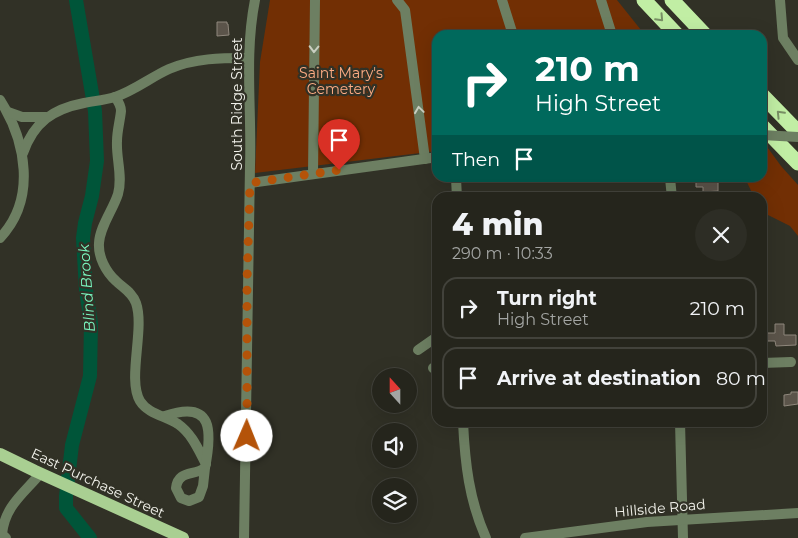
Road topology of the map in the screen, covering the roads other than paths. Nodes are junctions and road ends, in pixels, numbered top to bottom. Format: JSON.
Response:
{"nodes":[{"id":1,"x":255,"y":0,"type":"edge"},
{"id":2,"x":315,"y":0,"type":"edge"},
{"id":3,"x":397,"y":0,"type":"edge"},
{"id":4,"x":502,"y":0,"type":"edge"},
{"id":5,"x":601,"y":0,"type":"edge"},
{"id":6,"x":644,"y":0,"type":"edge"},
{"id":7,"x":672,"y":0,"type":"edge"},
{"id":8,"x":780,"y":0,"type":"edge"},
{"id":9,"x":511,"y":30,"type":"edge"},
{"id":10,"x":610,"y":30,"type":"edge"},
{"id":11,"x":672,"y":30,"type":"edge"},
{"id":12,"x":700,"y":30,"type":"edge"},
{"id":13,"x":248,"y":58,"type":"junction"},
{"id":14,"x":798,"y":60,"type":"edge"},
{"id":15,"x":115,"y":97,"type":"junction"},
{"id":16,"x":0,"y":100,"type":"edge"},
{"id":17,"x":767,"y":100,"type":"edge"},
{"id":18,"x":8,"y":112,"type":"junction"},
{"id":19,"x":46,"y":117,"type":"junction"},
{"id":20,"x":767,"y":131,"type":"edge"},
{"id":21,"x":798,"y":132,"type":"edge"},
{"id":22,"x":767,"y":135,"type":"edge"},
{"id":23,"x":798,"y":137,"type":"edge"},
{"id":24,"x":23,"y":153,"type":"junction"},
{"id":25,"x":432,"y":157,"type":"edge"},
{"id":26,"x":425,"y":158,"type":"junction"},
{"id":27,"x":798,"y":163,"type":"edge"},
{"id":28,"x":313,"y":174,"type":"junction"},
{"id":29,"x":250,"y":183,"type":"junction"},
{"id":30,"x":0,"y":238,"type":"edge"},
{"id":31,"x":432,"y":340,"type":"edge"},
{"id":32,"x":418,"y":350,"type":"dead end"},
{"id":33,"x":792,"y":362,"type":"dead end"},
{"id":34,"x":767,"y":363,"type":"edge"},
{"id":35,"x":165,"y":416,"type":"junction"},
{"id":36,"x":463,"y":427,"type":"edge"},
{"id":37,"x":680,"y":427,"type":"edge"},
{"id":38,"x":0,"y":454,"type":"edge"},
{"id":39,"x":40,"y":474,"type":"junction"},
{"id":40,"x":798,"y":513,"type":"edge"},
{"id":41,"x":682,"y":520,"type":"junction"},
{"id":42,"x":6,"y":538,"type":"edge"},
{"id":43,"x":183,"y":538,"type":"edge"},
{"id":44,"x":244,"y":538,"type":"edge"},
{"id":45,"x":486,"y":538,"type":"edge"},
{"id":46,"x":525,"y":538,"type":"edge"},
{"id":47,"x":683,"y":538,"type":"edge"}],
"edges":[{"from":1,"to":13,"type":"street","name":"South Ridge Street"},
{"from":2,"to":28,"type":"street","one_way":true},
{"from":26,"to":3,"type":"street","one_way":true},
{"from":4,"to":9,"type":"street"},
{"from":5,"to":10,"type":"street"},
{"from":6,"to":11,"type":"highway","one_way":true},
{"from":7,"to":12,"type":"highway"},
{"from":8,"to":14,"type":"street"},
{"from":13,"to":15,"type":"street"},
{"from":13,"to":29,"type":"street","name":"South Ridge Street"},
{"from":15,"to":19,"type":"street"},
{"from":15,"to":35,"type":"street"},
{"from":16,"to":18,"type":"street"},
{"from":21,"to":17,"type":"highway","one_way":true},
{"from":18,"to":19,"type":"street"},
{"from":18,"to":24,"type":"street"},
{"from":19,"to":24,"type":"street"},
{"from":20,"to":27,"type":"highway"},
{"from":22,"to":23,"type":"street","bridge":true},
{"from":24,"to":30,"type":"street"},
{"from":25,"to":26,"type":"street"},
{"from":26,"to":28,"type":"street"},
{"from":28,"to":29,"type":"street"},
{"from":29,"to":44,"type":"street","name":"South Ridge Street"},
{"from":31,"to":32,"type":"street"},
{"from":33,"to":34,"type":"street"},
{"from":35,"to":35,"type":"street"},
{"from":36,"to":45,"type":"street"},
{"from":37,"to":41,"type":"street"},
{"from":38,"to":39,"type":"main road","name":"East Purchase Street"},
{"from":39,"to":42,"type":"street"},
{"from":39,"to":43,"type":"main road","name":"East Purchase Street"},
{"from":40,"to":41,"type":"street","name":"Hillside Road"},
{"from":41,"to":46,"type":"street","name":"Hillside Road"},
{"from":41,"to":47,"type":"street"}]}
